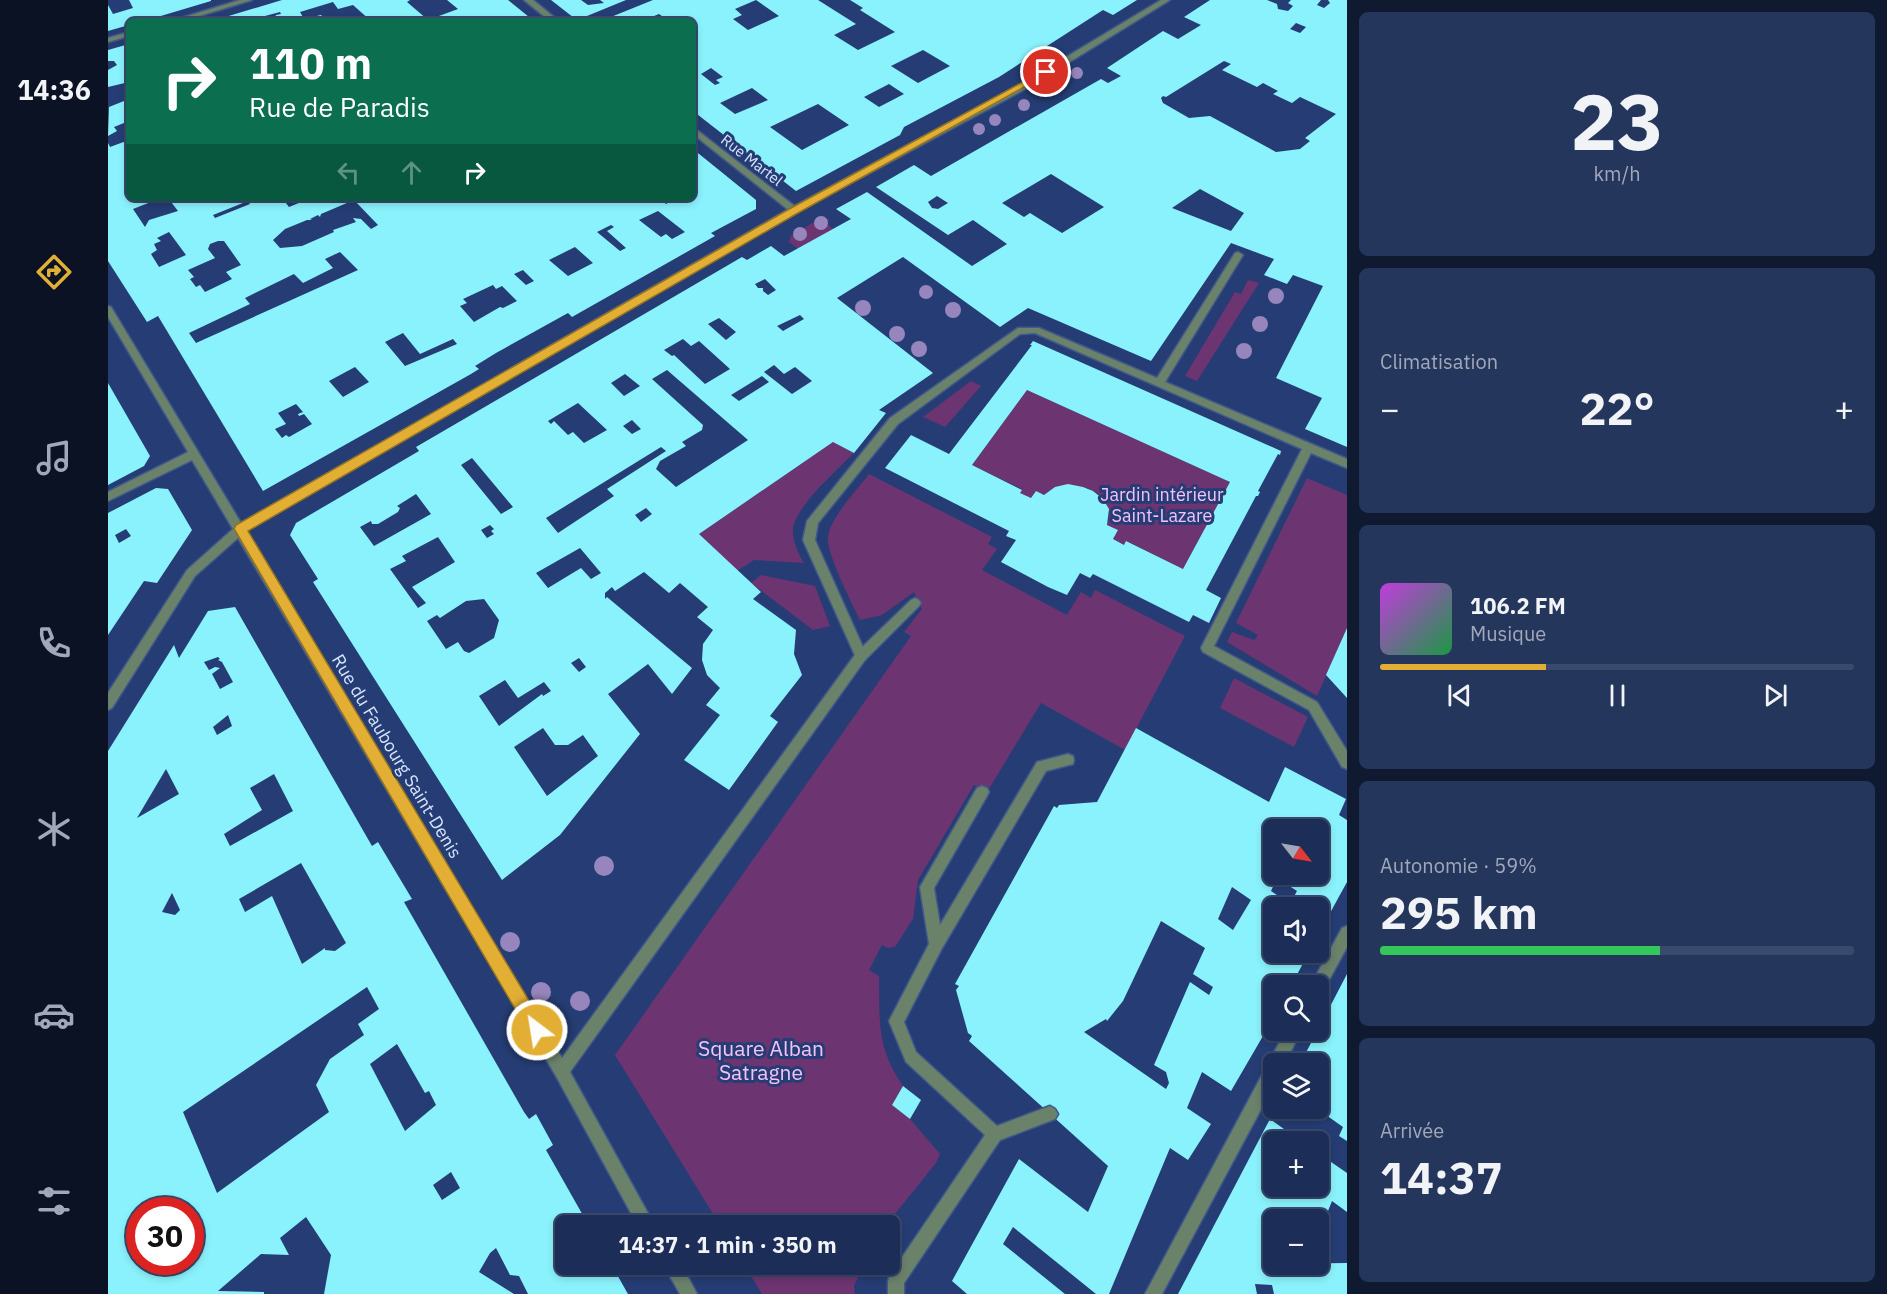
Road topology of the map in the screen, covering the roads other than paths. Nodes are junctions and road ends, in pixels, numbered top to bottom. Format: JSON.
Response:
{"nodes":[{"id":1,"x":249,"y":0,"type":"edge"},
{"id":2,"x":528,"y":0,"type":"edge"},
{"id":3,"x":1166,"y":0,"type":"edge"},
{"id":4,"x":186,"y":18,"type":"edge"},
{"id":5,"x":551,"y":18,"type":"edge"},
{"id":6,"x":126,"y":35,"type":"edge"},
{"id":7,"x":108,"y":40,"type":"edge"},
{"id":8,"x":696,"y":132,"type":"edge"},
{"id":9,"x":794,"y":210,"type":"junction"},
{"id":10,"x":1238,"y":255,"type":"dead end"},
{"id":11,"x":108,"y":309,"type":"edge"},
{"id":12,"x":1160,"y":382,"type":"junction"},
{"id":13,"x":1308,"y":447,"type":"junction"},
{"id":14,"x":194,"y":454,"type":"junction"},
{"id":15,"x":1347,"y":464,"type":"edge"},
{"id":16,"x":108,"y":497,"type":"edge"},
{"id":17,"x":240,"y":529,"type":"junction"},
{"id":18,"x":915,"y":603,"type":"dead end"},
{"id":19,"x":861,"y":656,"type":"junction"},
{"id":20,"x":108,"y":704,"type":"edge"},
{"id":21,"x":1068,"y":760,"type":"dead end"},
{"id":22,"x":1347,"y":763,"type":"edge"},
{"id":23,"x":982,"y":792,"type":"dead end"},
{"id":24,"x":1347,"y":933,"type":"edge"},
{"id":25,"x":936,"y":945,"type":"junction"},
{"id":26,"x":1324,"y":975,"type":"edge"},
{"id":27,"x":561,"y":1071,"type":"junction"},
{"id":28,"x":1263,"y":1089,"type":"edge"},
{"id":29,"x":1050,"y":1114,"type":"dead end"},
{"id":30,"x":995,"y":1134,"type":"junction"},
{"id":31,"x":641,"y":1215,"type":"edge"},
{"id":32,"x":678,"y":1275,"type":"edge"},
{"id":33,"x":689,"y":1294,"type":"edge"},
{"id":34,"x":896,"y":1294,"type":"edge"},
{"id":35,"x":1153,"y":1294,"type":"edge"}],
"edges":[{"from":1,"to":4,"type":"street"},
{"from":2,"to":5,"type":"street"},
{"from":3,"to":9,"type":"street"},
{"from":6,"to":7,"type":"street"},
{"from":8,"to":9,"type":"street","name":"Rue Martel"},
{"from":9,"to":17,"type":"street"},
{"from":10,"to":12,"type":"street"},
{"from":11,"to":14,"type":"street","name":"Rue du Faubourg Saint-Denis"},
{"from":12,"to":13,"type":"street"},
{"from":12,"to":19,"type":"street"},
{"from":13,"to":15,"type":"street"},
{"from":13,"to":22,"type":"street"},
{"from":14,"to":16,"type":"street"},
{"from":14,"to":17,"type":"street","name":"Rue du Faubourg Saint-Denis"},
{"from":17,"to":20,"type":"street"},
{"from":17,"to":27,"type":"street","name":"Rue du Faubourg Saint-Denis"},
{"from":18,"to":19,"type":"street"},
{"from":19,"to":27,"type":"street"},
{"from":21,"to":25,"type":"street"},
{"from":23,"to":25,"type":"street"},
{"from":24,"to":26,"type":"street"},
{"from":25,"to":30,"type":"street"},
{"from":27,"to":31,"type":"street","name":"Rue du Faubourg Saint-Denis"},
{"from":28,"to":35,"type":"street"},
{"from":29,"to":30,"type":"street"},
{"from":30,"to":34,"type":"street"},
{"from":32,"to":33,"type":"street"}]}
